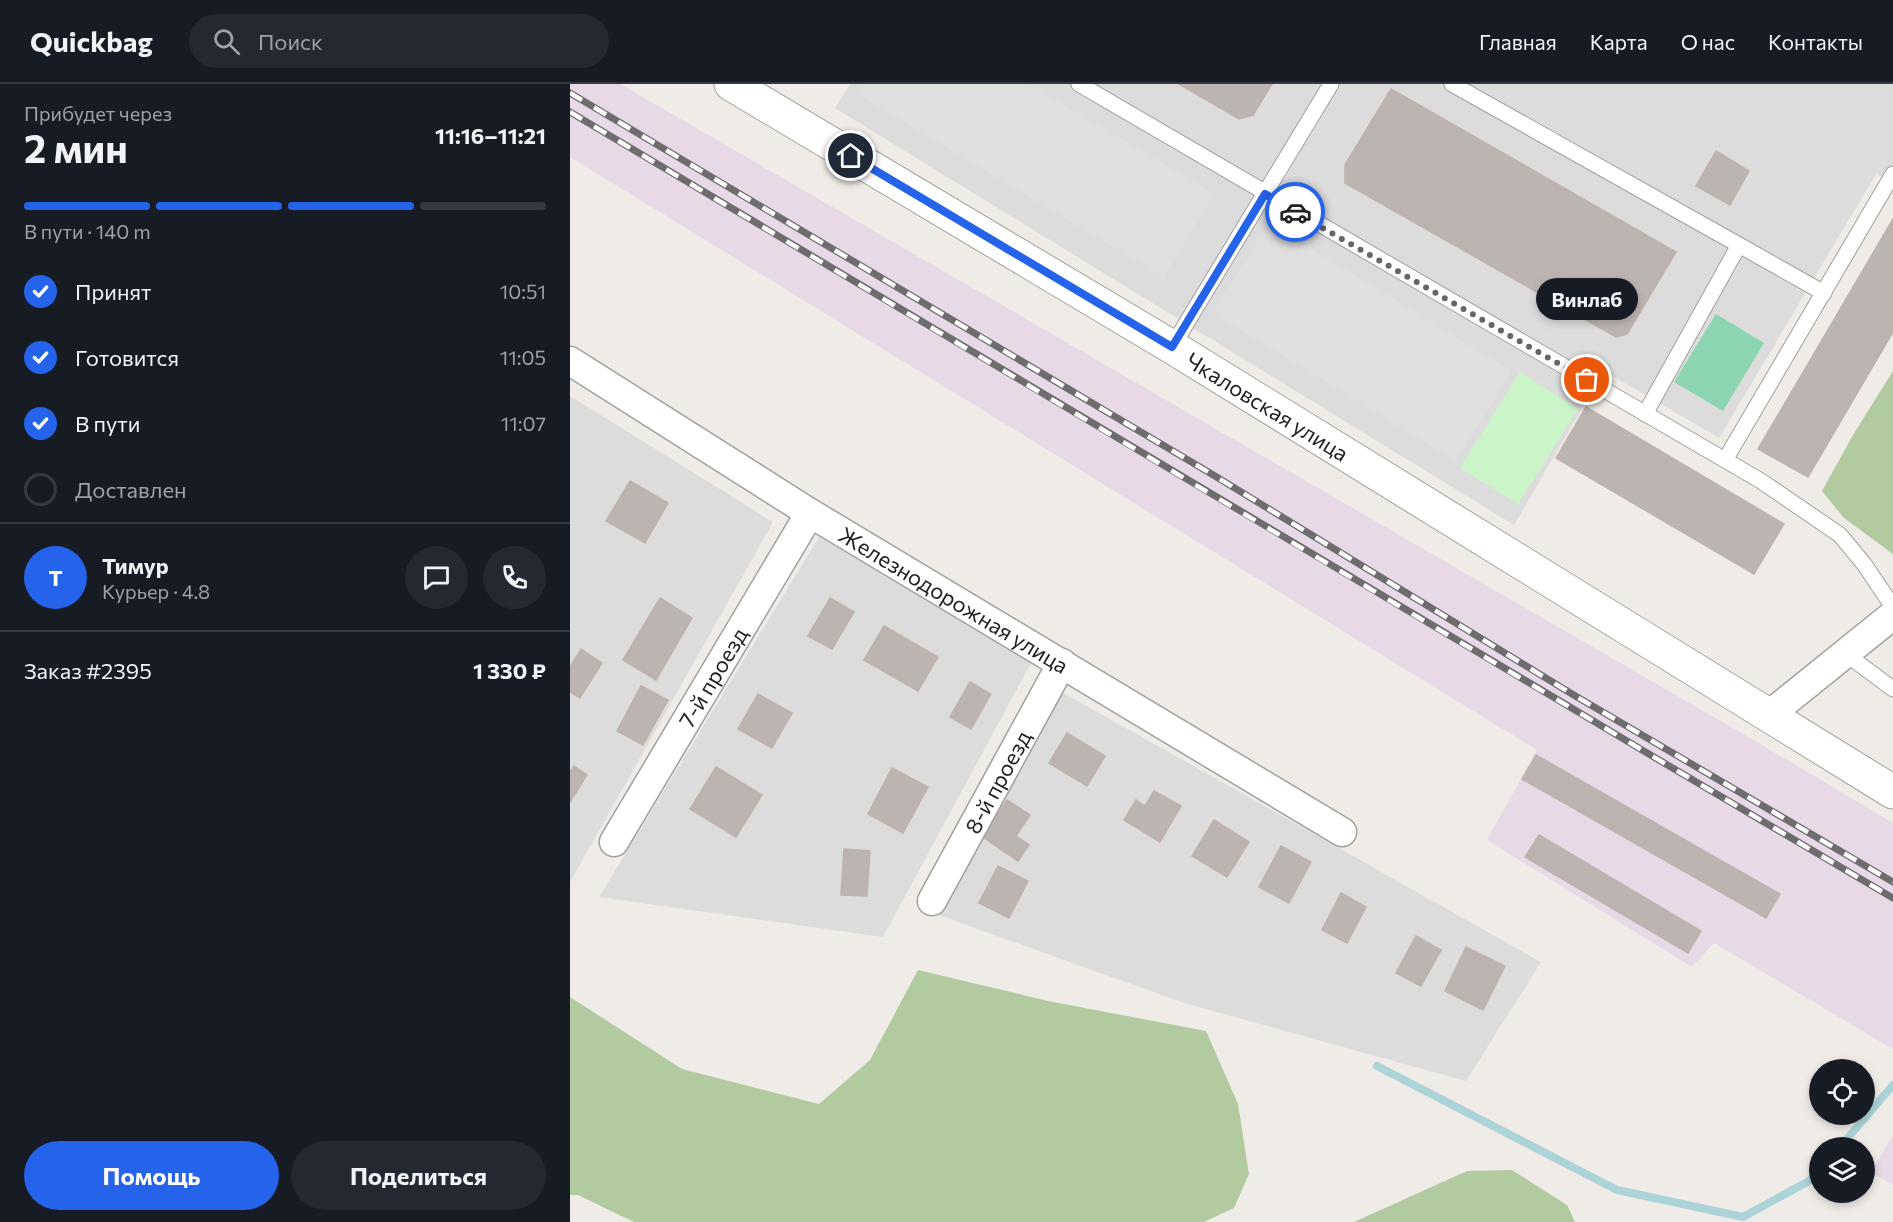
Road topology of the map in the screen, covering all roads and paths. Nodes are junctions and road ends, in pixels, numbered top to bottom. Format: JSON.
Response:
{"nodes":[{"id":1,"x":731,"y":84,"type":"edge"},
{"id":2,"x":1079,"y":84,"type":"edge"},
{"id":3,"x":1331,"y":84,"type":"edge"},
{"id":4,"x":1452,"y":84,"type":"edge"},
{"id":5,"x":1893,"y":174,"type":"edge"},
{"id":6,"x":1265,"y":194,"type":"junction"},
{"id":7,"x":1739,"y":245,"type":"junction"},
{"id":8,"x":1824,"y":293,"type":"junction"},
{"id":9,"x":1172,"y":347,"type":"junction"},
{"id":10,"x":570,"y":361,"type":"edge"},
{"id":11,"x":1645,"y":414,"type":"junction"},
{"id":12,"x":1725,"y":460,"type":"junction"},
{"id":13,"x":810,"y":513,"type":"junction"},
{"id":14,"x":1893,"y":608,"type":"edge"},
{"id":15,"x":1893,"y":615,"type":"edge"},
{"id":16,"x":1846,"y":654,"type":"junction"},
{"id":17,"x":1062,"y":663,"type":"junction"},
{"id":18,"x":1893,"y":689,"type":"edge"},
{"id":19,"x":1769,"y":715,"type":"junction"},
{"id":20,"x":1893,"y":792,"type":"edge"},
{"id":21,"x":1342,"y":832,"type":"dead end"},
{"id":22,"x":614,"y":842,"type":"dead end"},
{"id":23,"x":932,"y":901,"type":"dead end"}],
"edges":[{"from":1,"to":9,"type":"street","name":"Чкаловская улица"},
{"from":2,"to":6,"type":"lane"},
{"from":3,"to":6,"type":"lane"},
{"from":4,"to":7,"type":"lane"},
{"from":5,"to":8,"type":"lane"},
{"from":6,"to":9,"type":"lane"},
{"from":6,"to":11,"type":"lane"},
{"from":7,"to":8,"type":"lane"},
{"from":7,"to":11,"type":"lane"},
{"from":8,"to":12,"type":"lane"},
{"from":9,"to":19,"type":"street","name":"Чкаловская улица"},
{"from":10,"to":13,"type":"street","name":"Железнодорожная улица"},
{"from":11,"to":12,"type":"lane"},
{"from":12,"to":14,"type":"lane"},
{"from":13,"to":17,"type":"street","name":"Железнодорожная улица"},
{"from":13,"to":22,"type":"street","name":"7-й проезд"},
{"from":15,"to":16,"type":"street"},
{"from":16,"to":18,"type":"lane"},
{"from":16,"to":19,"type":"street"},
{"from":17,"to":21,"type":"street","name":"Железнодорожная улица"},
{"from":17,"to":23,"type":"street","name":"8-й проезд"},
{"from":19,"to":20,"type":"street","name":"Чкаловская улица"}]}
